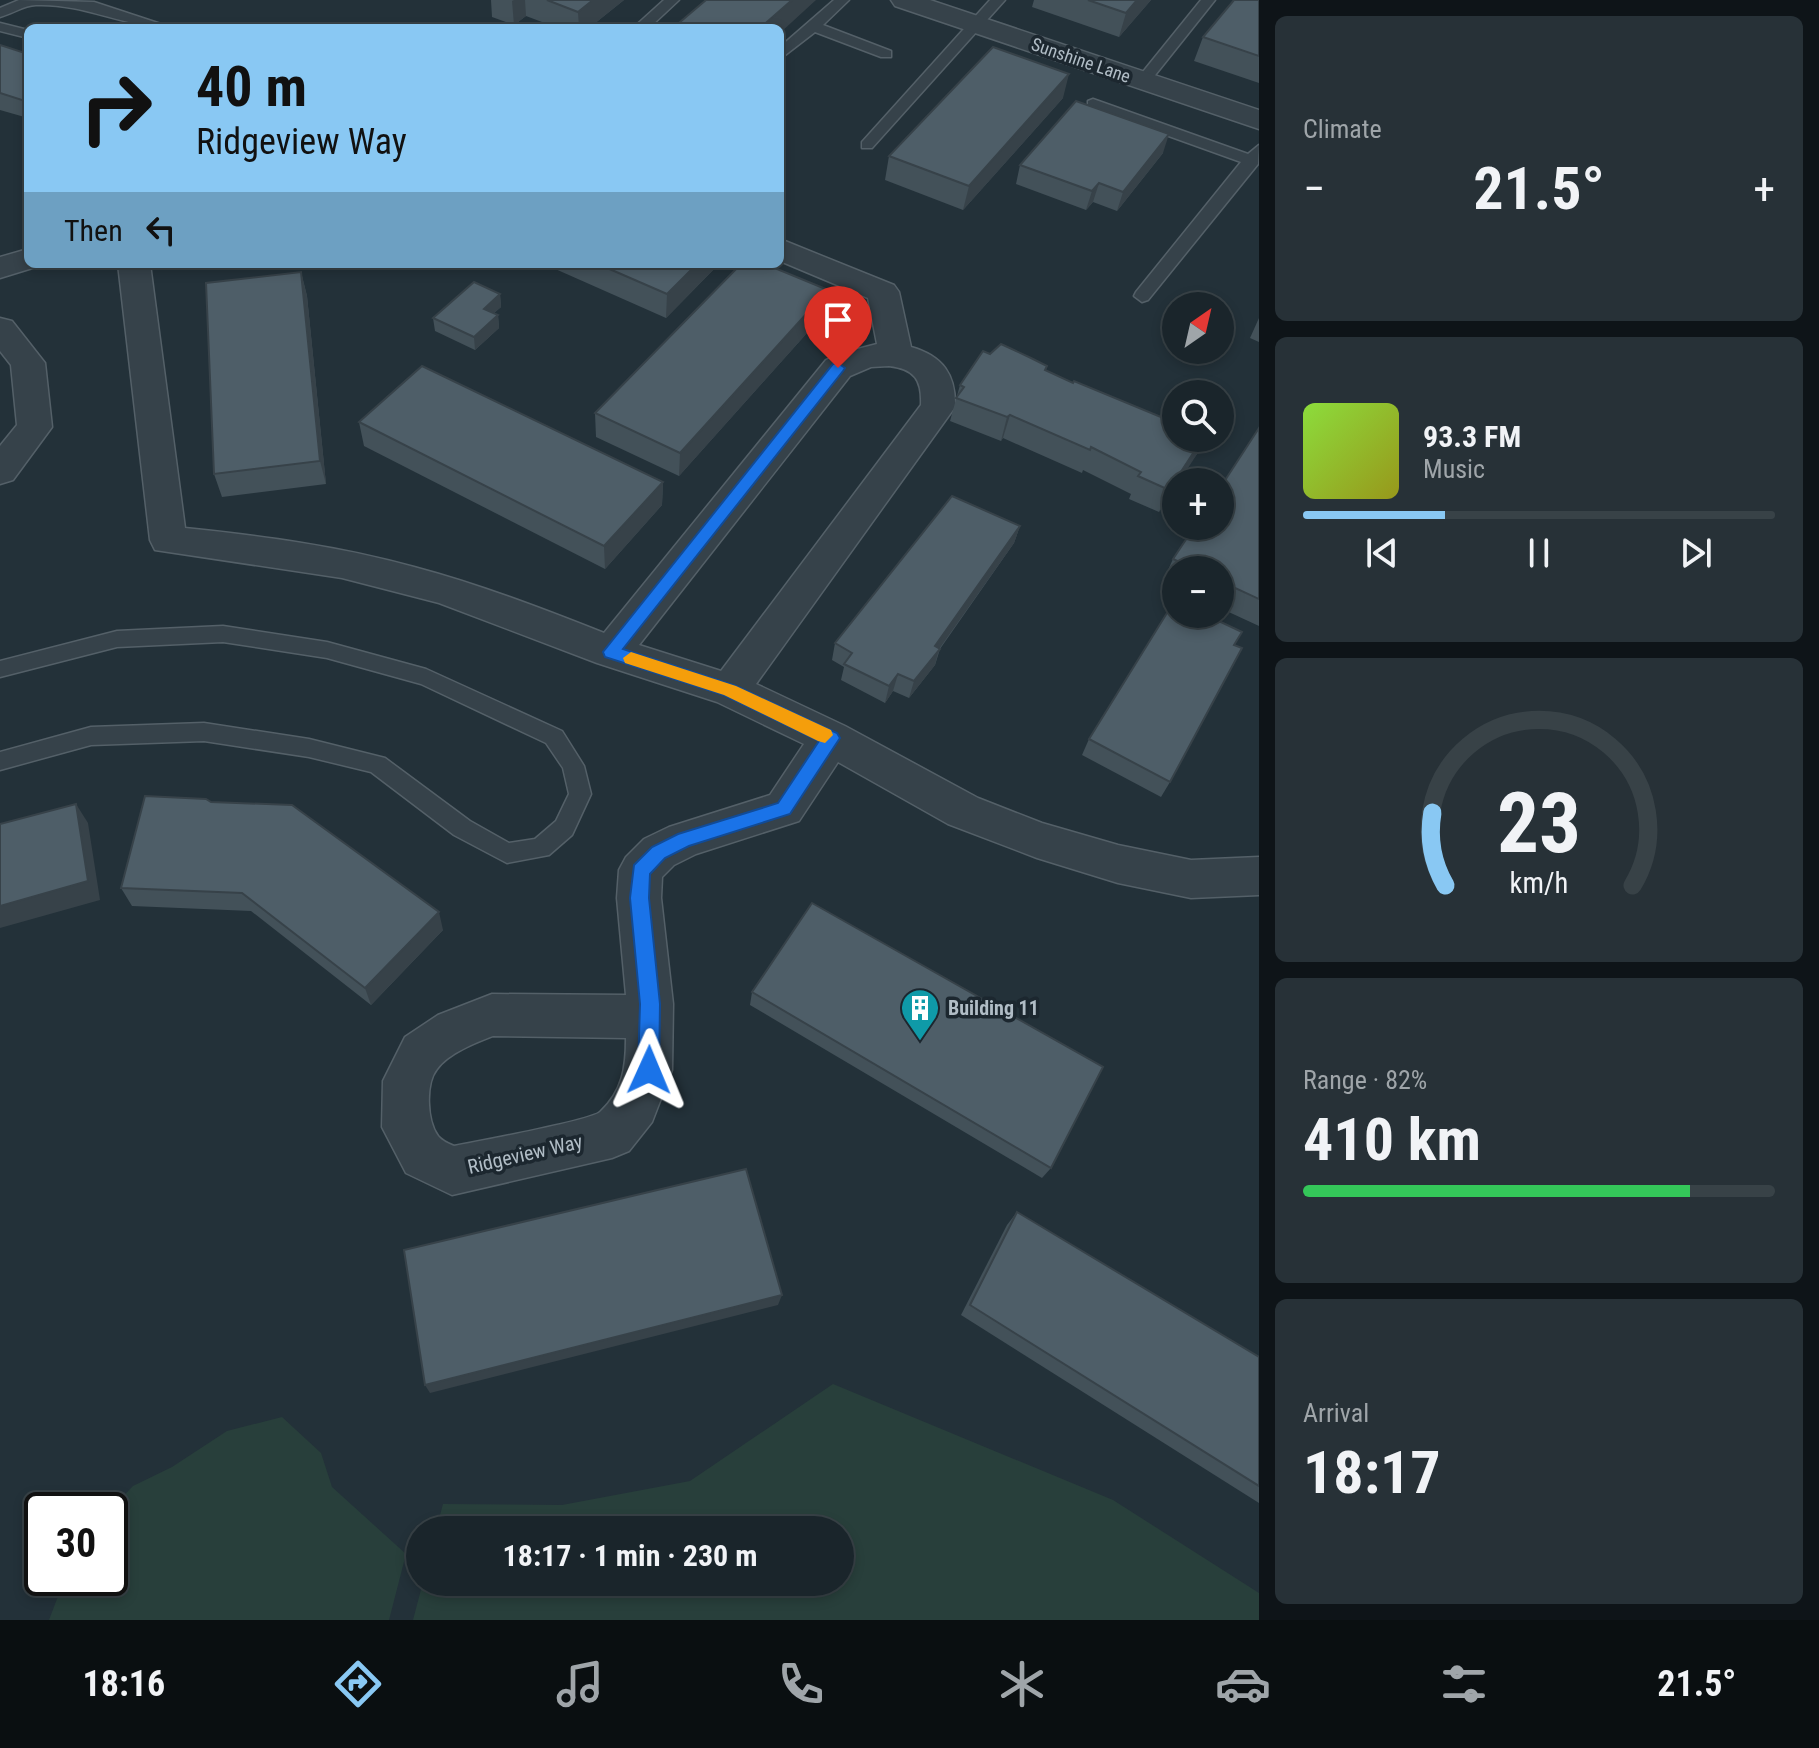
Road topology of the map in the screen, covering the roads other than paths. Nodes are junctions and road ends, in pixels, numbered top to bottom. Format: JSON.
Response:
{"nodes":[{"id":1,"x":32,"y":0,"type":"edge"},
{"id":2,"x":672,"y":0,"type":"edge"},
{"id":3,"x":842,"y":0,"type":"edge"},
{"id":4,"x":904,"y":0,"type":"edge"},
{"id":5,"x":998,"y":0,"type":"edge"},
{"id":6,"x":1208,"y":0,"type":"edge"},
{"id":7,"x":0,"y":13,"type":"edge"},
{"id":8,"x":153,"y":24,"type":"edge"},
{"id":9,"x":645,"y":24,"type":"edge"},
{"id":10,"x":976,"y":24,"type":"junction"},
{"id":11,"x":813,"y":26,"type":"junction"},
{"id":12,"x":0,"y":27,"type":"edge"},
{"id":13,"x":24,"y":33,"type":"edge"},
{"id":14,"x":784,"y":51,"type":"edge"},
{"id":15,"x":886,"y":54,"type":"dead end"},
{"id":16,"x":1143,"y":81,"type":"junction"},
{"id":17,"x":1093,"y":104,"type":"edge"},
{"id":18,"x":1259,"y":120,"type":"edge"},
{"id":19,"x":867,"y":145,"type":"dead end"},
{"id":20,"x":1255,"y":155,"type":"edge"},
{"id":21,"x":784,"y":251,"type":"edge"},
{"id":22,"x":24,"y":260,"type":"edge"},
{"id":23,"x":0,"y":268,"type":"edge"},
{"id":24,"x":134,"y":268,"type":"edge"},
{"id":25,"x":1142,"y":296,"type":"dead end"},
{"id":26,"x":0,"y":329,"type":"edge"},
{"id":27,"x":896,"y":353,"type":"junction"},
{"id":28,"x":0,"y":471,"type":"edge"},
{"id":29,"x":611,"y":652,"type":"junction"},
{"id":30,"x":0,"y":669,"type":"edge"},
{"id":31,"x":730,"y":690,"type":"junction"},
{"id":32,"x":831,"y":738,"type":"junction"},
{"id":33,"x":0,"y":761,"type":"edge"},
{"id":34,"x":1259,"y":876,"type":"edge"},
{"id":35,"x":650,"y":1017,"type":"junction"}],
"edges":[{"from":1,"to":7,"type":"lane"},
{"from":1,"to":8,"type":"lane"},
{"from":2,"to":9,"type":"lane"},
{"from":3,"to":11,"type":"lane"},
{"from":4,"to":10,"type":"street","name":"Sunshine Lane"},
{"from":5,"to":10,"type":"lane"},
{"from":6,"to":16,"type":"lane"},
{"from":10,"to":16,"type":"street","name":"Sunshine Lane"},
{"from":10,"to":19,"type":"lane"},
{"from":11,"to":14,"type":"lane"},
{"from":11,"to":15,"type":"lane"},
{"from":12,"to":13,"type":"lane"},
{"from":16,"to":18,"type":"street","name":"Sunshine Lane"},
{"from":17,"to":20,"type":"lane"},
{"from":20,"to":25,"type":"lane"},
{"from":21,"to":27,"type":"street"},
{"from":22,"to":23,"type":"street"},
{"from":24,"to":29,"type":"street"},
{"from":26,"to":28,"type":"street"},
{"from":27,"to":29,"type":"street"},
{"from":27,"to":31,"type":"street"},
{"from":29,"to":31,"type":"street"},
{"from":30,"to":33,"type":"lane"},
{"from":31,"to":32,"type":"street"},
{"from":32,"to":34,"type":"street"},
{"from":32,"to":35,"type":"street","name":"Ridgeview Way"},
{"from":35,"to":35,"type":"street","name":"Ridgeview Way"}]}
